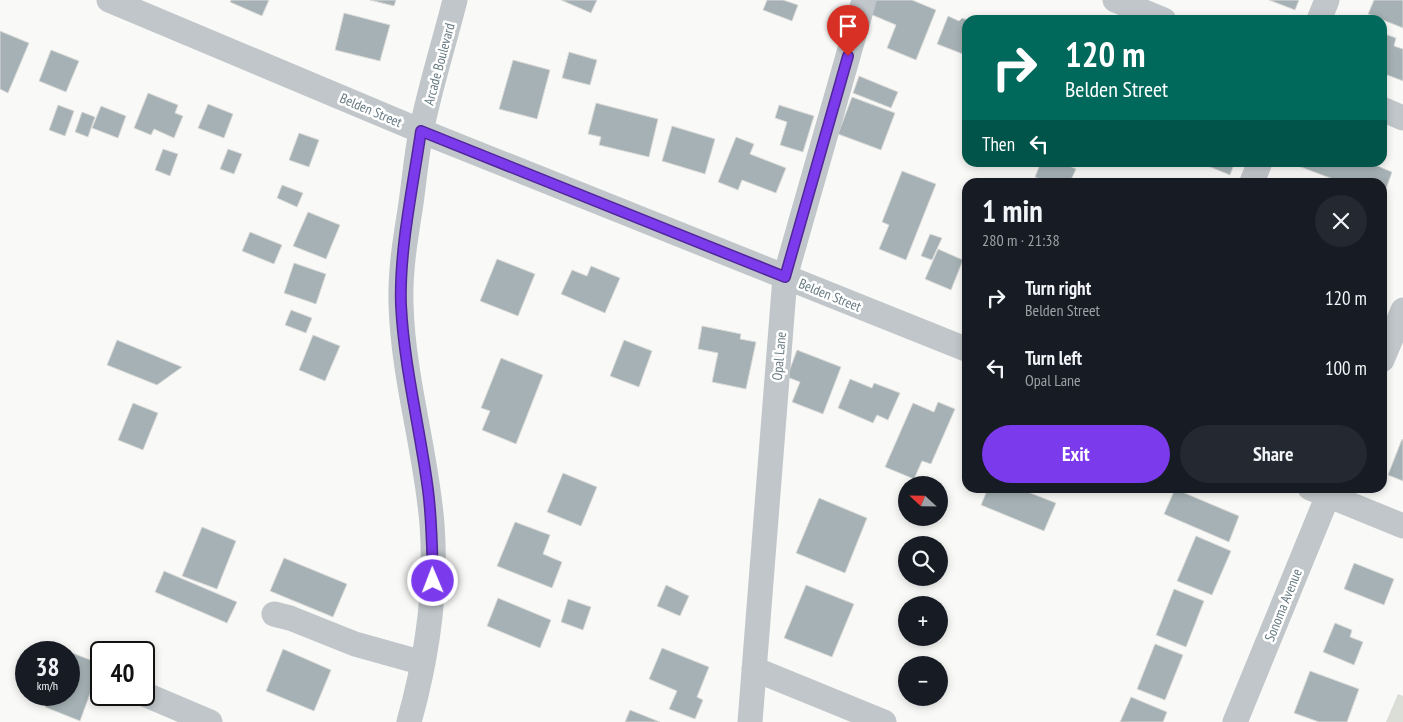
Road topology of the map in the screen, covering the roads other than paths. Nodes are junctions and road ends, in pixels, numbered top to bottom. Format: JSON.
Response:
{"nodes":[{"id":1,"x":109,"y":0,"type":"edge"},
{"id":2,"x":456,"y":0,"type":"edge"},
{"id":3,"x":864,"y":0,"type":"edge"},
{"id":4,"x":1115,"y":0,"type":"edge"},
{"id":5,"x":1327,"y":0,"type":"edge"},
{"id":6,"x":1152,"y":15,"type":"edge"},
{"id":7,"x":1321,"y":15,"type":"edge"},
{"id":8,"x":1387,"y":111,"type":"edge"},
{"id":9,"x":1403,"y":118,"type":"edge"},
{"id":10,"x":421,"y":131,"type":"junction"},
{"id":11,"x":785,"y":277,"type":"junction"},
{"id":12,"x":1403,"y":310,"type":"edge"},
{"id":13,"x":962,"y":348,"type":"edge"},
{"id":14,"x":1387,"y":348,"type":"edge"},
{"id":15,"x":1322,"y":493,"type":"edge"},
{"id":16,"x":1330,"y":493,"type":"edge"},
{"id":17,"x":1403,"y":526,"type":"edge"},
{"id":18,"x":274,"y":614,"type":"dead end"},
{"id":19,"x":424,"y":663,"type":"junction"},
{"id":20,"x":754,"y":669,"type":"junction"},
{"id":21,"x":155,"y":699,"type":"edge"},
{"id":22,"x":210,"y":722,"type":"edge"},
{"id":23,"x":410,"y":722,"type":"edge"},
{"id":24,"x":750,"y":722,"type":"edge"},
{"id":25,"x":884,"y":722,"type":"edge"},
{"id":26,"x":1235,"y":722,"type":"edge"}],
"edges":[{"from":1,"to":10,"type":"street","name":"Belden Street"},
{"from":2,"to":10,"type":"street","name":"Arcade Boulevard"},
{"from":3,"to":11,"type":"street","name":"Opal Lane"},
{"from":4,"to":6,"type":"street"},
{"from":5,"to":7,"type":"street"},
{"from":8,"to":9,"type":"street"},
{"from":10,"to":11,"type":"street","name":"Belden Street"},
{"from":10,"to":19,"type":"street","name":"Arcade Boulevard"},
{"from":11,"to":13,"type":"street","name":"Belden Street"},
{"from":11,"to":20,"type":"street","name":"Opal Lane"},
{"from":12,"to":14,"type":"street"},
{"from":15,"to":26,"type":"street","name":"Sonoma Avenue"},
{"from":16,"to":17,"type":"street"},
{"from":18,"to":19,"type":"street"},
{"from":19,"to":23,"type":"street","name":"Arcade Boulevard"},
{"from":20,"to":24,"type":"street","name":"Opal Lane"},
{"from":20,"to":25,"type":"street"},
{"from":21,"to":22,"type":"street"}]}
